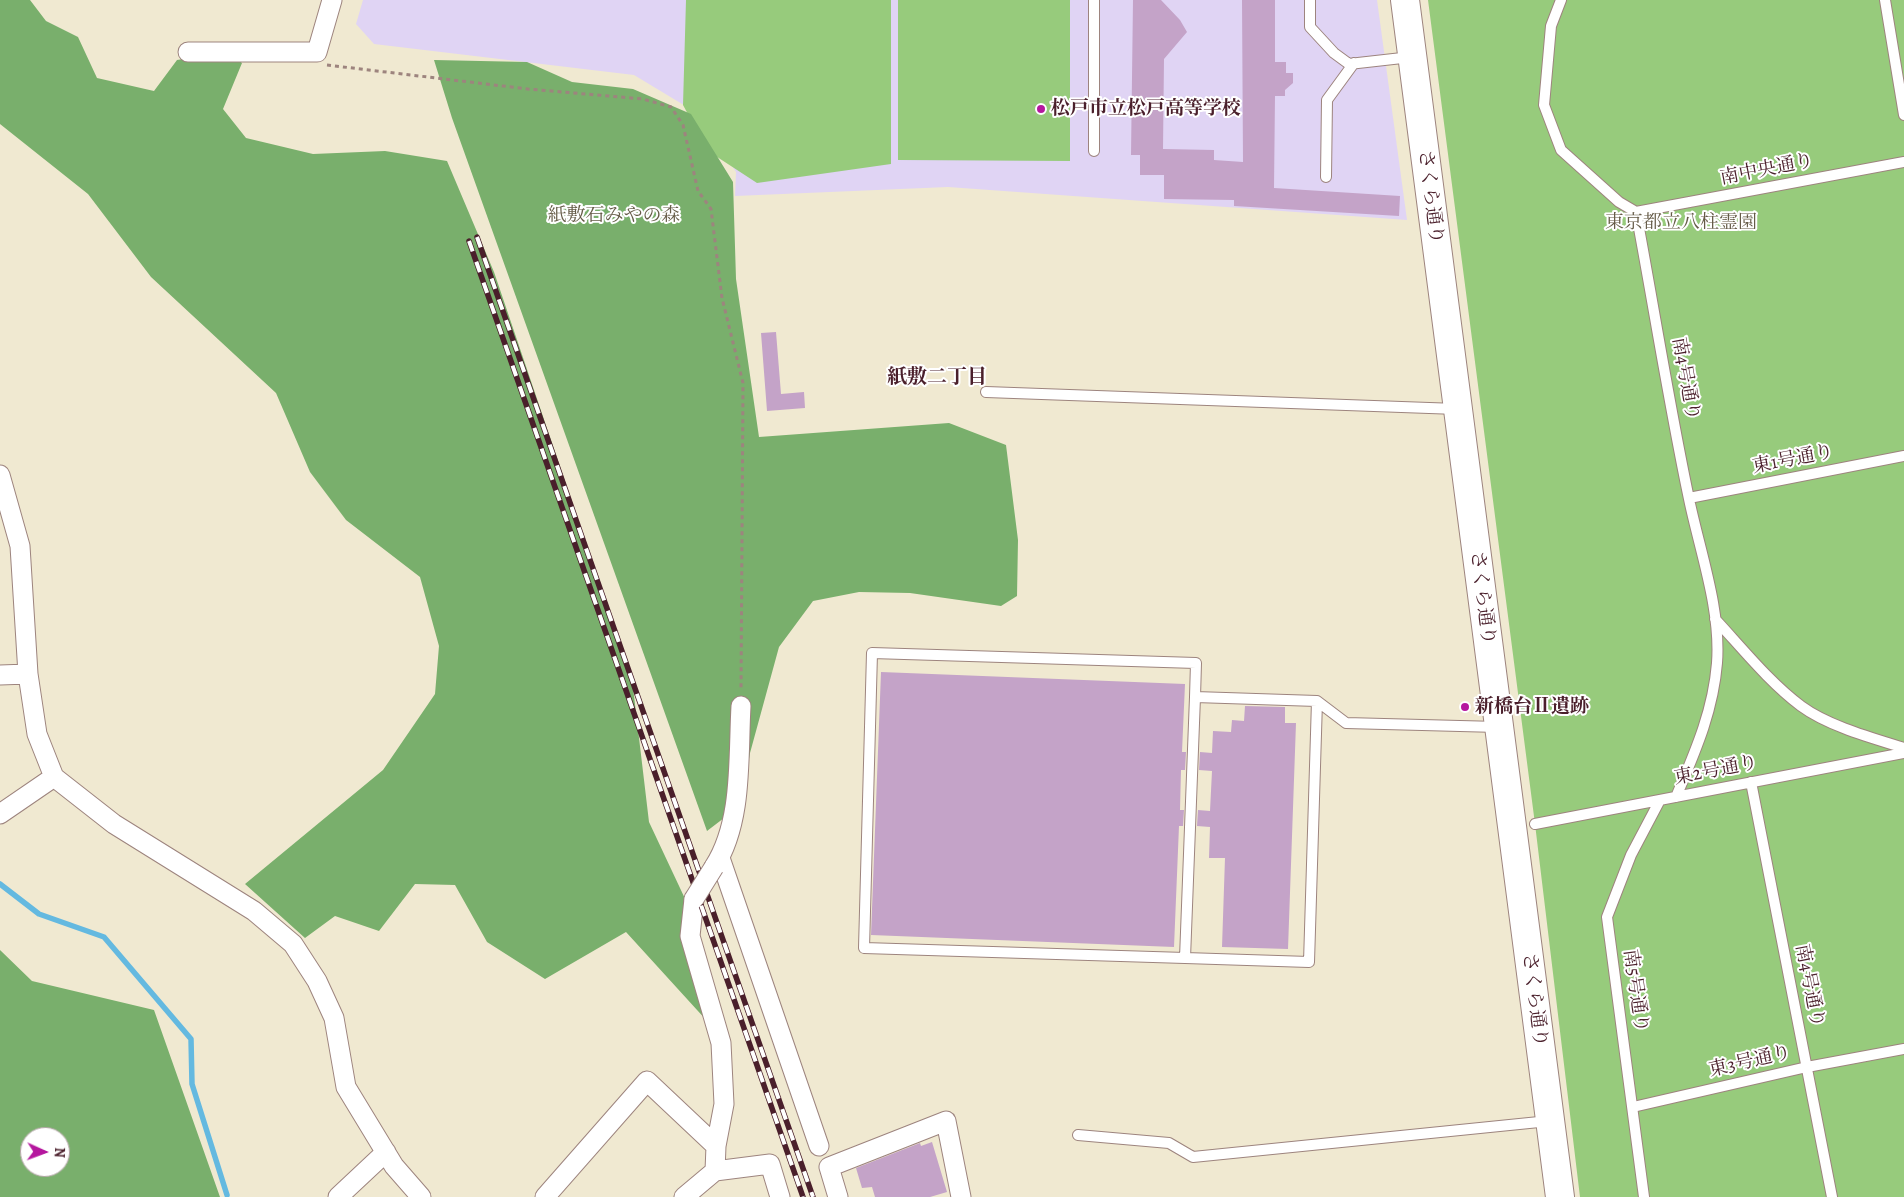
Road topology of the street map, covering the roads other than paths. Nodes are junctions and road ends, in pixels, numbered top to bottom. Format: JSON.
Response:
{"nodes":[{"id":1,"x":332,"y":0,"type":"edge"},
{"id":2,"x":1094,"y":0,"type":"edge"},
{"id":3,"x":1310,"y":0,"type":"edge"},
{"id":4,"x":1405,"y":0,"type":"edge"},
{"id":5,"x":1560,"y":0,"type":"edge"},
{"id":6,"x":1885,"y":0,"type":"edge"},
{"id":7,"x":188,"y":52,"type":"dead end"},
{"id":8,"x":1412,"y":57,"type":"junction"},
{"id":9,"x":1354,"y":63,"type":"junction"},
{"id":10,"x":1904,"y":115,"type":"edge"},
{"id":11,"x":1094,"y":151,"type":"dead end"},
{"id":12,"x":1904,"y":162,"type":"edge"},
{"id":13,"x":1326,"y":177,"type":"dead end"},
{"id":14,"x":1636,"y":212,"type":"junction"},
{"id":15,"x":986,"y":392,"type":"dead end"},
{"id":16,"x":1458,"y":409,"type":"junction"},
{"id":17,"x":1904,"y":456,"type":"edge"},
{"id":18,"x":0,"y":475,"type":"edge"},
{"id":19,"x":1689,"y":498,"type":"junction"},
{"id":20,"x":1715,"y":619,"type":"junction"},
{"id":21,"x":28,"y":674,"type":"junction"},
{"id":22,"x":0,"y":675,"type":"edge"},
{"id":23,"x":1195,"y":697,"type":"junction"},
{"id":24,"x":1318,"y":701,"type":"junction"},
{"id":25,"x":741,"y":706,"type":"road end"},
{"id":26,"x":1499,"y":727,"type":"junction"},
{"id":27,"x":1904,"y":748,"type":"edge"},
{"id":28,"x":1904,"y":753,"type":"edge"},
{"id":29,"x":54,"y":777,"type":"junction"},
{"id":30,"x":1751,"y":782,"type":"junction"},
{"id":31,"x":1676,"y":796,"type":"junction"},
{"id":32,"x":1660,"y":800,"type":"junction"},
{"id":33,"x":0,"y":814,"type":"edge"},
{"id":34,"x":1535,"y":824,"type":"dead end"},
{"id":35,"x":717,"y":862,"type":"junction"},
{"id":36,"x":1186,"y":958,"type":"junction"},
{"id":37,"x":1904,"y":1049,"type":"edge"},
{"id":38,"x":1807,"y":1067,"type":"junction"},
{"id":39,"x":1633,"y":1107,"type":"junction"},
{"id":40,"x":1550,"y":1121,"type":"junction"},
{"id":41,"x":1078,"y":1135,"type":"dead end"},
{"id":42,"x":716,"y":1146,"type":"junction"},
{"id":43,"x":819,"y":1146,"type":"dead end"},
{"id":44,"x":386,"y":1152,"type":"junction"},
{"id":45,"x":715,"y":1171,"type":"junction"},
{"id":46,"x":338,"y":1197,"type":"edge"},
{"id":47,"x":421,"y":1197,"type":"edge"},
{"id":48,"x":545,"y":1197,"type":"edge"},
{"id":49,"x":684,"y":1197,"type":"edge"},
{"id":50,"x":780,"y":1197,"type":"edge"},
{"id":51,"x":838,"y":1197,"type":"edge"},
{"id":52,"x":961,"y":1197,"type":"edge"},
{"id":53,"x":1560,"y":1197,"type":"edge"},
{"id":54,"x":1644,"y":1197,"type":"edge"},
{"id":55,"x":1832,"y":1197,"type":"edge"}],
"edges":[{"from":1,"to":7,"type":"street"},
{"from":2,"to":11,"type":"lane"},
{"from":3,"to":9,"type":"lane"},
{"from":4,"to":8,"type":"street","name":"さくら通り"},
{"from":5,"to":14,"type":"lane"},
{"from":6,"to":10,"type":"lane"},
{"from":8,"to":9,"type":"lane"},
{"from":8,"to":16,"type":"street","name":"さくら通り"},
{"from":9,"to":13,"type":"lane"},
{"from":12,"to":14,"type":"lane","name":"南中央通り"},
{"from":14,"to":19,"type":"lane","name":"南4号通り"},
{"from":15,"to":16,"type":"lane"},
{"from":16,"to":26,"type":"street","name":"さくら通り"},
{"from":17,"to":19,"type":"lane","name":"東1号通り"},
{"from":18,"to":21,"type":"street"},
{"from":19,"to":20,"type":"lane","name":"南4号通り"},
{"from":20,"to":27,"type":"lane"},
{"from":20,"to":31,"type":"lane","name":"南4号通り"},
{"from":21,"to":22,"type":"street"},
{"from":21,"to":29,"type":"street"},
{"from":23,"to":24,"type":"lane"},
{"from":23,"to":36,"type":"lane"},
{"from":23,"to":36,"type":"lane"},
{"from":24,"to":26,"type":"lane"},
{"from":24,"to":36,"type":"lane"},
{"from":25,"to":35,"type":"street"},
{"from":26,"to":40,"type":"street","name":"さくら通り"},
{"from":28,"to":30,"type":"lane","name":"東2号通り"},
{"from":29,"to":33,"type":"street"},
{"from":29,"to":44,"type":"street"},
{"from":30,"to":31,"type":"lane","name":"東2号通り"},
{"from":30,"to":38,"type":"lane","name":"南4号通り"},
{"from":31,"to":32,"type":"lane","name":"東2号通り"},
{"from":32,"to":34,"type":"lane","name":"東2号通り"},
{"from":32,"to":39,"type":"lane","name":"南5号通り"},
{"from":35,"to":42,"type":"street","bridge":true},
{"from":35,"to":43,"type":"street"},
{"from":37,"to":38,"type":"lane","name":"東3号通り"},
{"from":38,"to":39,"type":"lane","name":"東3号通り"},
{"from":38,"to":55,"type":"lane","name":"南4号通り"},
{"from":39,"to":54,"type":"lane","name":"南5号通り"},
{"from":40,"to":41,"type":"lane"},
{"from":40,"to":53,"type":"street","name":"さくら通り"},
{"from":42,"to":45,"type":"street"},
{"from":42,"to":48,"type":"street"},
{"from":44,"to":46,"type":"street"},
{"from":44,"to":47,"type":"street"},
{"from":45,"to":49,"type":"street"},
{"from":45,"to":50,"type":"street"},
{"from":51,"to":52,"type":"street"}]}
